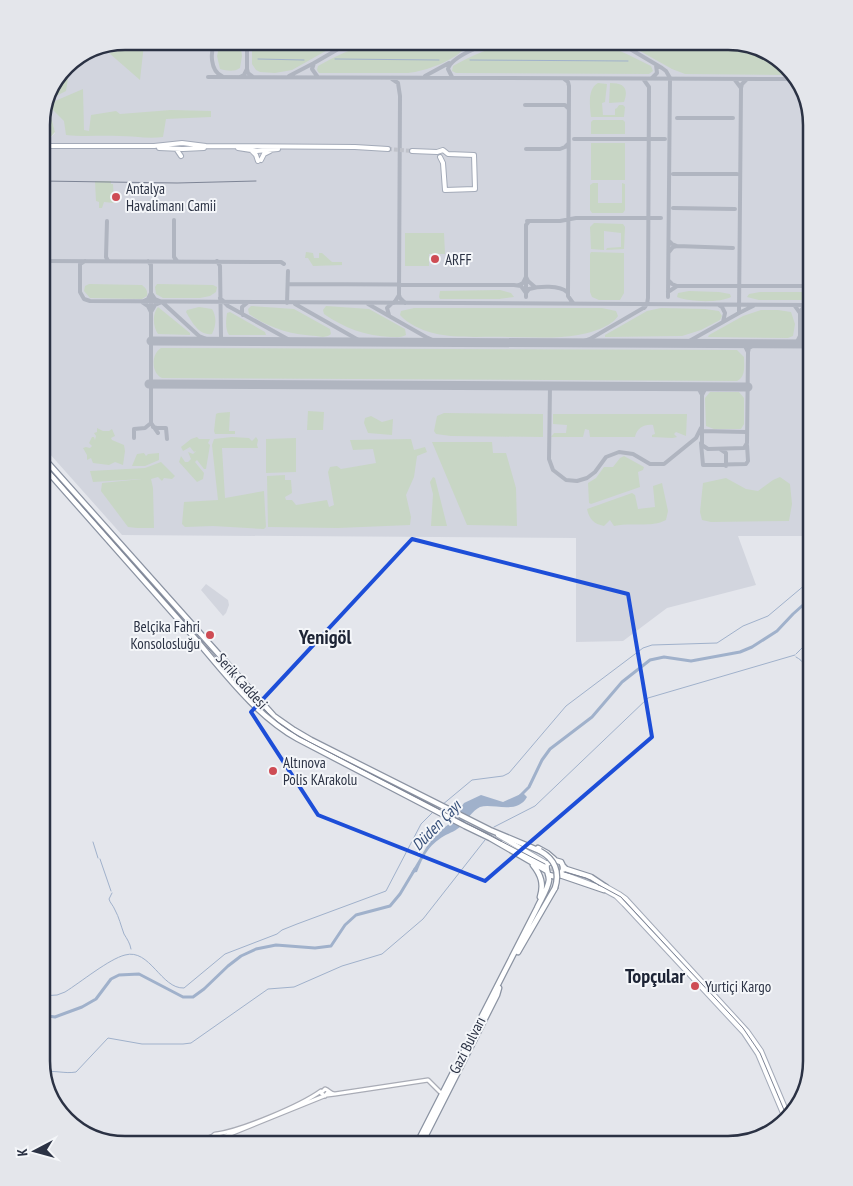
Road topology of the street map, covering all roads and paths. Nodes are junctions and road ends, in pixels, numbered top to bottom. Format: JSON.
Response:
{"nodes":[{"id":1,"x":259,"y":145,"type":"junction"},
{"id":2,"x":50,"y":147,"type":"edge"},
{"id":3,"x":50,"y":147,"type":"edge"},
{"id":4,"x":182,"y":147,"type":"junction"},
{"id":5,"x":170,"y":148,"type":"junction"},
{"id":6,"x":194,"y":148,"type":"junction"},
{"id":7,"x":248,"y":149,"type":"junction"},
{"id":8,"x":277,"y":149,"type":"junction"},
{"id":9,"x":259,"y":150,"type":"junction"},
{"id":10,"x":443,"y":156,"type":"junction"},
{"id":11,"x":50,"y":465,"type":"edge"},
{"id":12,"x":50,"y":474,"type":"edge"},
{"id":13,"x":261,"y":702,"type":"junction"},
{"id":14,"x":256,"y":706,"type":"junction"},
{"id":15,"x":422,"y":796,"type":"junction"},
{"id":16,"x":436,"y":811,"type":"junction"},
{"id":17,"x":496,"y":833,"type":"junction"},
{"id":18,"x":490,"y":838,"type":"junction"},
{"id":19,"x":554,"y":860,"type":"junction"},
{"id":20,"x":528,"y":861,"type":"junction"},
{"id":21,"x":561,"y":872,"type":"junction"},
{"id":22,"x":548,"y":873,"type":"junction"},
{"id":23,"x":605,"y":888,"type":"junction"},
{"id":24,"x":518,"y":946,"type":"junction"},
{"id":25,"x":517,"y":953,"type":"junction"},
{"id":26,"x":502,"y":977,"type":"junction"},
{"id":27,"x":322,"y":1091,"type":"junction"},
{"id":28,"x":440,"y":1092,"type":"junction"},
{"id":29,"x":327,"y":1094,"type":"junction"},
{"id":30,"x":785,"y":1109,"type":"edge"},
{"id":31,"x":783,"y":1112,"type":"edge"},
{"id":32,"x":219,"y":1136,"type":"edge"},
{"id":33,"x":219,"y":1136,"type":"edge"},
{"id":34,"x":421,"y":1136,"type":"edge"},
{"id":35,"x":422,"y":1136,"type":"edge"},
{"id":36,"x":422,"y":1136,"type":"edge"}],
"edges":[{"from":1,"to":4,"type":"main road"},
{"from":1,"to":8,"type":"main road"},
{"from":1,"to":9,"type":"main road"},
{"from":2,"to":4,"type":"main road"},
{"from":3,"to":5,"type":"main road"},
{"from":4,"to":5,"type":"main road"},
{"from":4,"to":6,"type":"main road"},
{"from":5,"to":6,"type":"main road"},
{"from":6,"to":7,"type":"main road"},
{"from":7,"to":8,"type":"main road"},
{"from":7,"to":9,"type":"main road"},
{"from":8,"to":9,"type":"main road"},
{"from":10,"to":10,"type":"main road"},
{"from":10,"to":10,"type":"main road"},
{"from":11,"to":13,"type":"highway","name":"Serik Caddesi"},
{"from":12,"to":14,"type":"highway","name":"Serik Caddesi"},
{"from":13,"to":15,"type":"highway"},
{"from":13,"to":15,"type":"highway","name":"Serik Caddesi"},
{"from":14,"to":16,"type":"highway","name":"Serik Caddesi"},
{"from":14,"to":16,"type":"highway"},
{"from":15,"to":17,"type":"highway","name":"Serik Caddesi"},
{"from":16,"to":18,"type":"highway","name":"Serik Caddesi"},
{"from":17,"to":18,"type":"main road"},
{"from":17,"to":19,"type":"highway"},
{"from":17,"to":25,"type":"highway","bridge":true},
{"from":18,"to":20,"type":"highway","name":"Serik Caddesi"},
{"from":19,"to":21,"type":"highway"},
{"from":19,"to":22,"type":"highway"},
{"from":20,"to":22,"type":"highway","name":"Serik Caddesi"},
{"from":20,"to":24,"type":"highway"},
{"from":21,"to":22,"type":"highway","name":"Serik Caddesi"},
{"from":21,"to":23,"type":"highway"},
{"from":21,"to":23,"type":"highway"},
{"from":21,"to":25,"type":"highway"},
{"from":22,"to":24,"type":"highway"},
{"from":23,"to":30,"type":"main road"},
{"from":23,"to":31,"type":"main road"},
{"from":24,"to":26,"type":"highway","name":"Gazi Bulvarı"},
{"from":25,"to":35,"type":"highway","name":"Gazi Bulvarı"},
{"from":26,"to":28,"type":"highway"},
{"from":26,"to":36,"type":"highway","name":"Gazi Bulvarı"},
{"from":27,"to":29,"type":"main road"},
{"from":27,"to":29,"type":"main road"},
{"from":27,"to":33,"type":"main road"},
{"from":28,"to":29,"type":"main road"},
{"from":28,"to":34,"type":"highway"},
{"from":29,"to":32,"type":"main road"}]}
